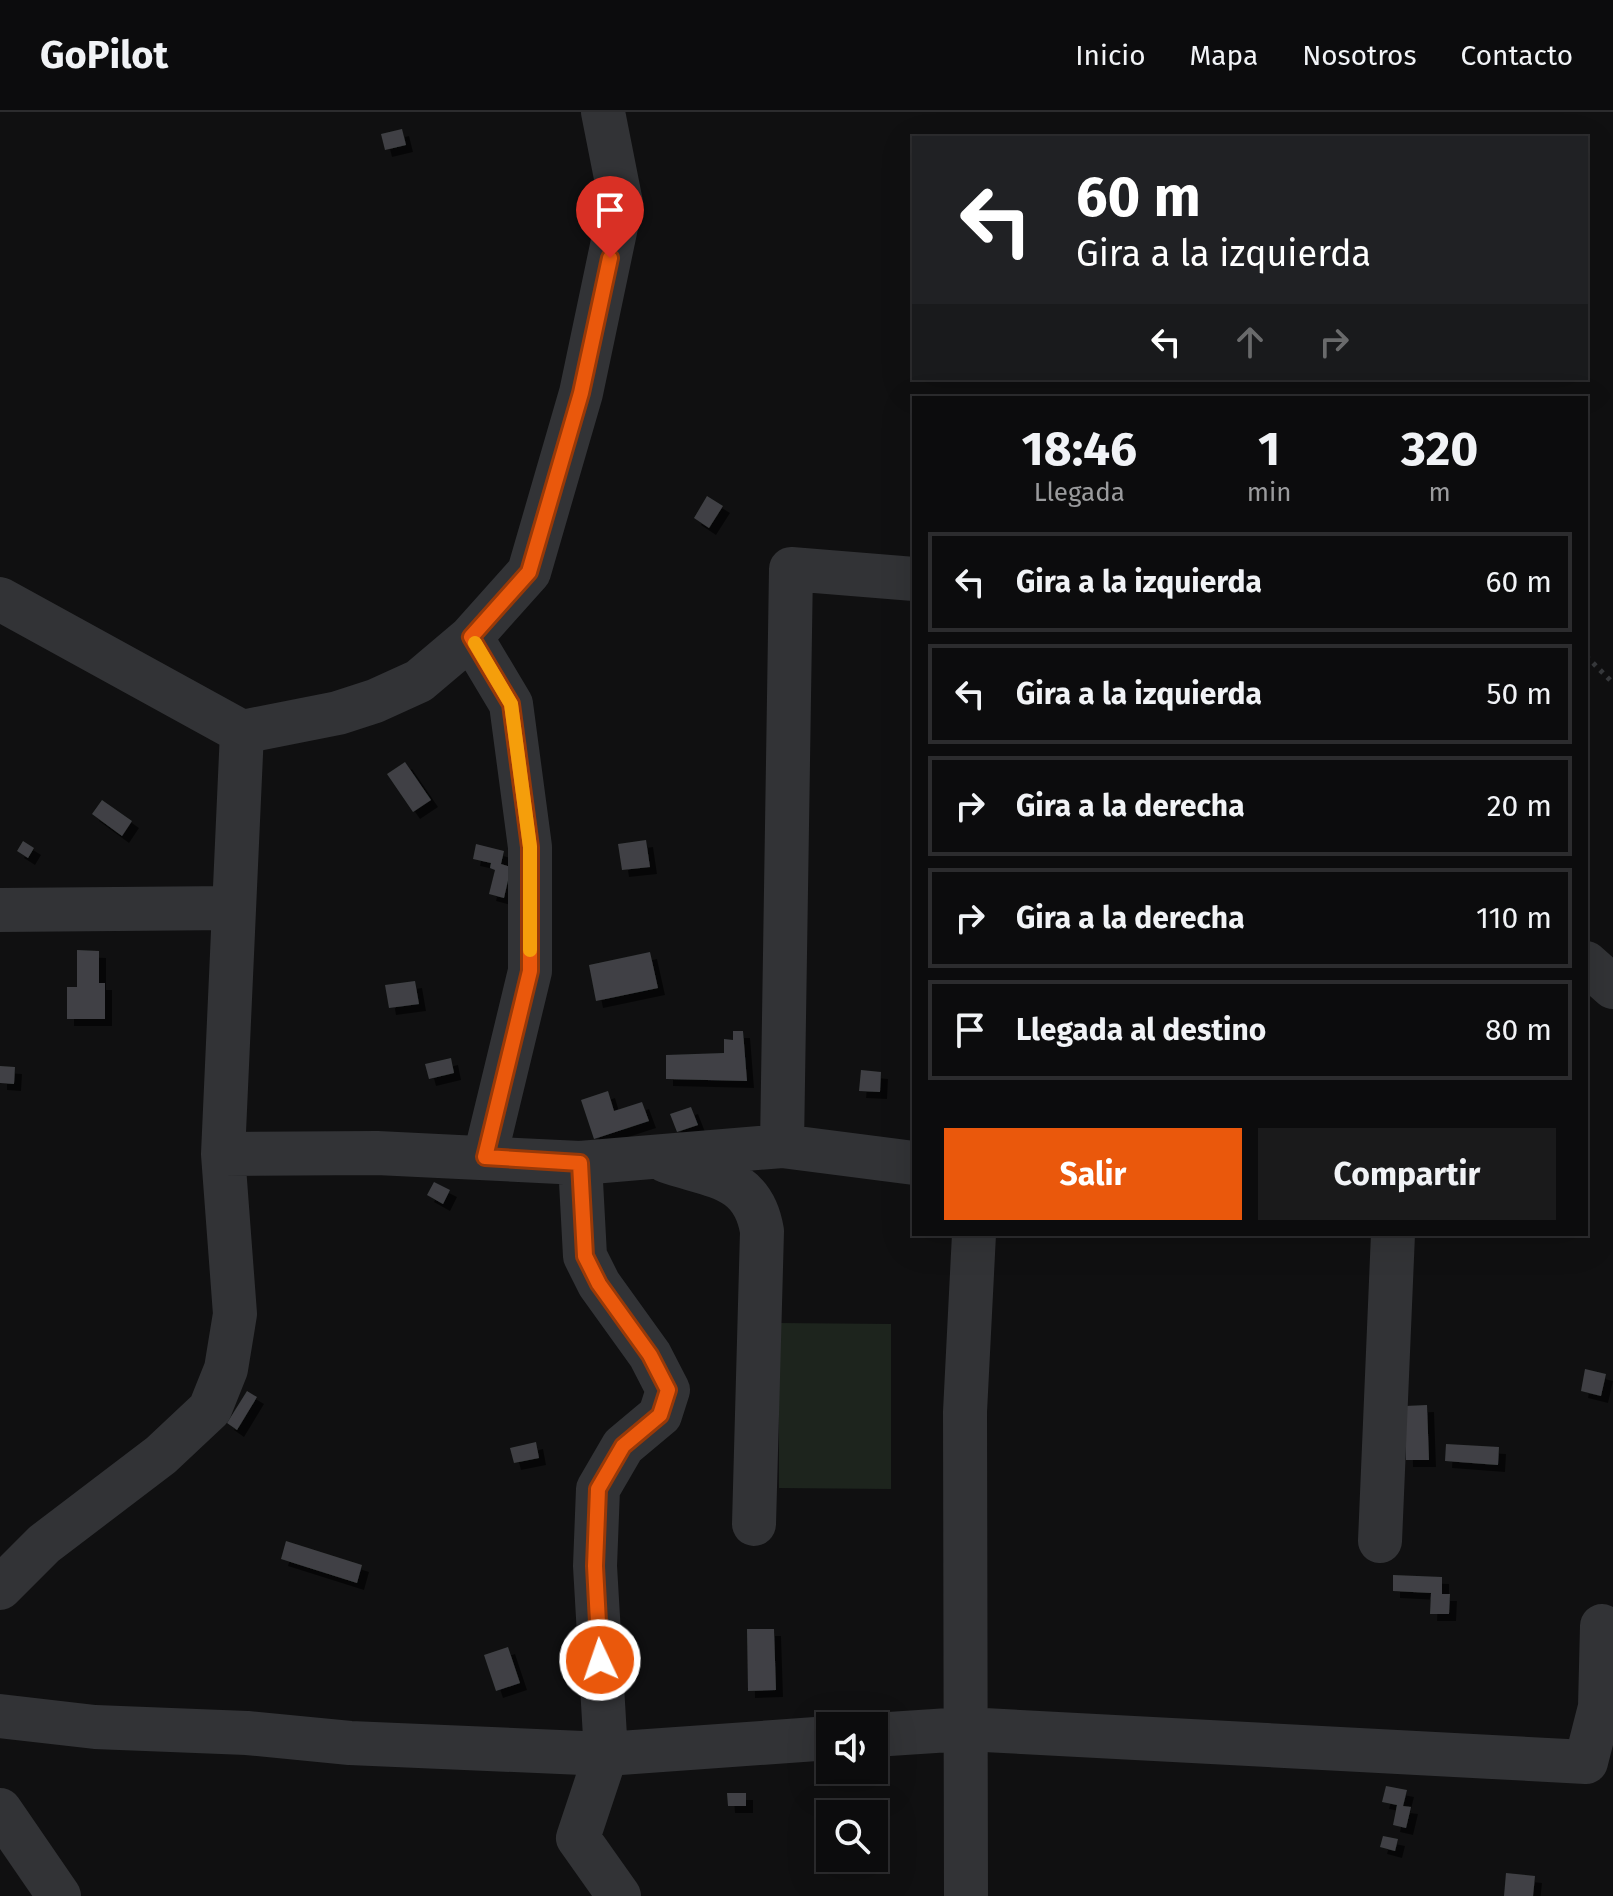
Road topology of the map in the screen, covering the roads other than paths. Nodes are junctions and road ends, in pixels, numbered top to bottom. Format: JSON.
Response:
{"nodes":[{"id":1,"x":603,"y":112,"type":"edge"},
{"id":2,"x":912,"y":579,"type":"edge"},
{"id":3,"x":0,"y":599,"type":"edge"},
{"id":4,"x":471,"y":637,"type":"junction"},
{"id":5,"x":242,"y":732,"type":"junction"},
{"id":6,"x":232,"y":908,"type":"junction"},
{"id":7,"x":0,"y":910,"type":"edge"},
{"id":8,"x":1588,"y":965,"type":"edge"},
{"id":9,"x":1613,"y":987,"type":"edge"},
{"id":10,"x":782,"y":1146,"type":"junction"},
{"id":11,"x":223,"y":1154,"type":"junction"},
{"id":12,"x":649,"y":1155,"type":"junction"},
{"id":13,"x":485,"y":1157,"type":"junction"},
{"id":14,"x":580,"y":1163,"type":"junction"},
{"id":15,"x":912,"y":1163,"type":"edge"},
{"id":16,"x":974,"y":1236,"type":"edge"},
{"id":17,"x":1393,"y":1236,"type":"edge"},
{"id":18,"x":754,"y":1524,"type":"dead end"},
{"id":19,"x":1380,"y":1541,"type":"dead end"},
{"id":20,"x":0,"y":1588,"type":"edge"},
{"id":21,"x":1602,"y":1626,"type":"dead end"},
{"id":22,"x":0,"y":1716,"type":"edge"},
{"id":23,"x":965,"y":1729,"type":"junction"},
{"id":24,"x":888,"y":1734,"type":"edge"},
{"id":25,"x":816,"y":1739,"type":"edge"},
{"id":26,"x":606,"y":1754,"type":"junction"},
{"id":27,"x":0,"y":1810,"type":"edge"},
{"id":28,"x":59,"y":1896,"type":"edge"},
{"id":29,"x":619,"y":1896,"type":"edge"},
{"id":30,"x":966,"y":1896,"type":"edge"}],
"edges":[{"from":1,"to":4,"type":"street"},
{"from":2,"to":10,"type":"street"},
{"from":3,"to":5,"type":"street"},
{"from":4,"to":5,"type":"street"},
{"from":4,"to":13,"type":"street"},
{"from":5,"to":6,"type":"street"},
{"from":6,"to":7,"type":"street"},
{"from":6,"to":11,"type":"street"},
{"from":8,"to":9,"type":"street"},
{"from":10,"to":12,"type":"street"},
{"from":10,"to":15,"type":"street"},
{"from":11,"to":13,"type":"street"},
{"from":11,"to":20,"type":"street"},
{"from":12,"to":14,"type":"street"},
{"from":12,"to":18,"type":"street"},
{"from":13,"to":14,"type":"street"},
{"from":14,"to":26,"type":"street"},
{"from":16,"to":23,"type":"street"},
{"from":17,"to":19,"type":"street"},
{"from":21,"to":23,"type":"street"},
{"from":22,"to":26,"type":"street"},
{"from":23,"to":24,"type":"street"},
{"from":23,"to":30,"type":"street"},
{"from":25,"to":26,"type":"street"},
{"from":26,"to":29,"type":"street"},
{"from":27,"to":28,"type":"street"}]}
